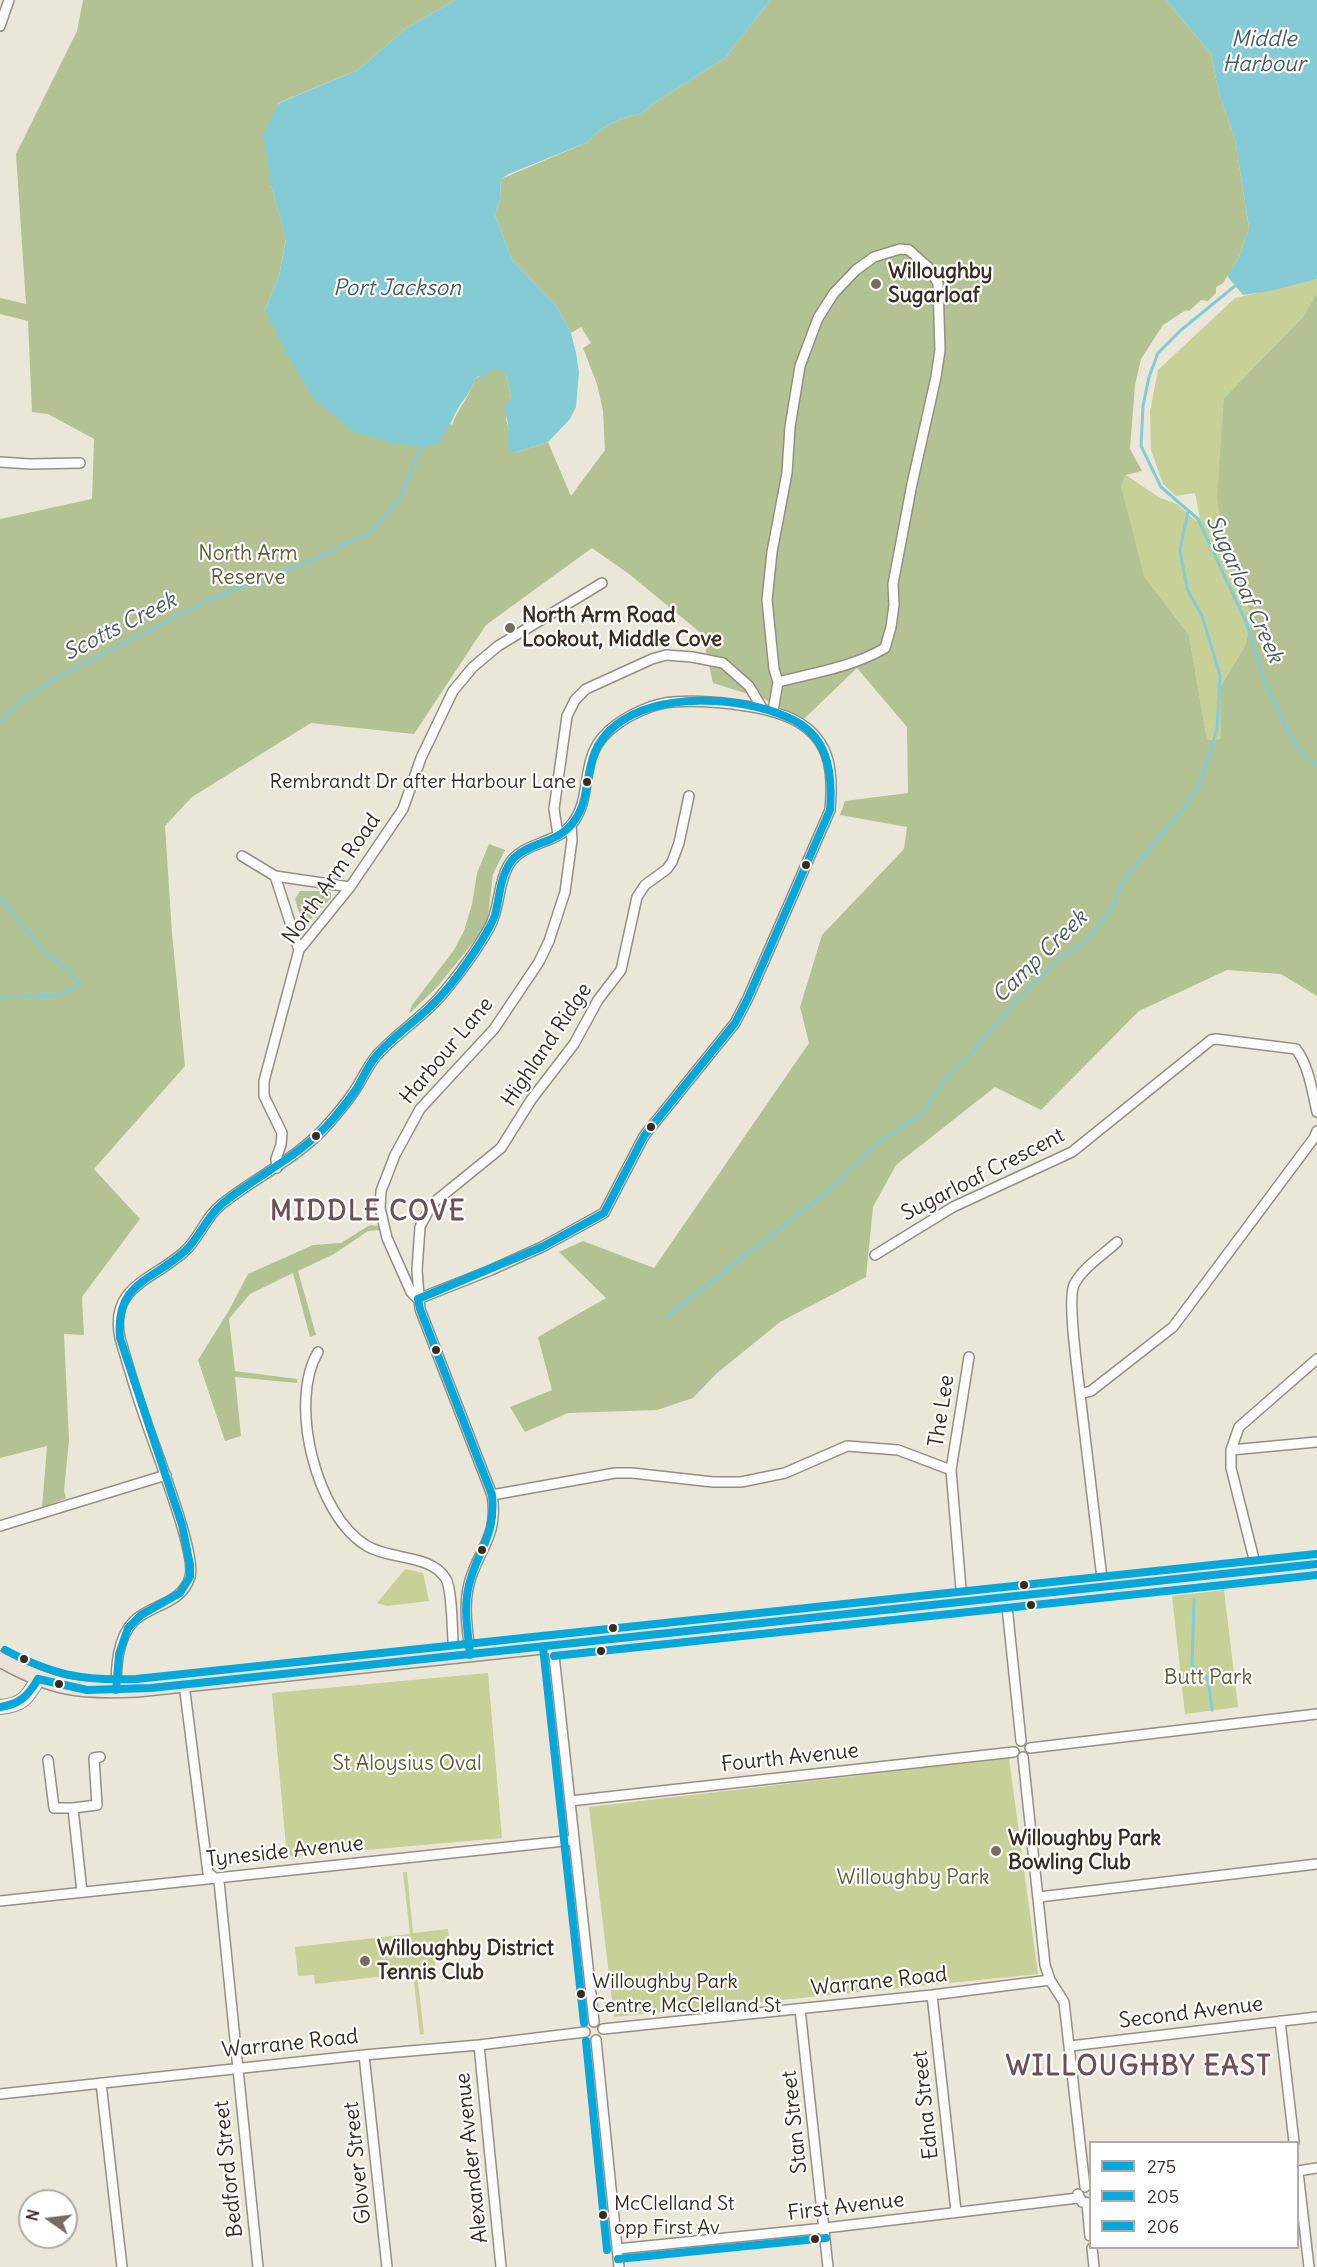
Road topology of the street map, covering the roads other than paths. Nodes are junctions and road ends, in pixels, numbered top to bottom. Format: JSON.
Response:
{"nodes":[{"id":1,"x":9,"y":0,"type":"edge"},
{"id":2,"x":0,"y":26,"type":"edge"},
{"id":3,"x":0,"y":462,"type":"edge"},
{"id":4,"x":80,"y":463,"type":"dead end"},
{"id":5,"x":602,"y":583,"type":"dead end"},
{"id":6,"x":778,"y":682,"type":"junction"},
{"id":7,"x":762,"y":708,"type":"junction"},
{"id":8,"x":774,"y":711,"type":"junction"},
{"id":9,"x":688,"y":796,"type":"dead end"},
{"id":10,"x":571,"y":825,"type":"junction"},
{"id":11,"x":558,"y":835,"type":"junction"},
{"id":12,"x":242,"y":856,"type":"dead end"},
{"id":13,"x":276,"y":876,"type":"junction"},
{"id":14,"x":350,"y":887,"type":"junction"},
{"id":15,"x":299,"y":950,"type":"junction"},
{"id":16,"x":1317,"y":1112,"type":"edge"},
{"id":17,"x":1317,"y":1131,"type":"edge"},
{"id":18,"x":277,"y":1168,"type":"junction"},
{"id":19,"x":1117,"y":1242,"type":"dead end"},
{"id":20,"x":875,"y":1255,"type":"dead end"},
{"id":21,"x":418,"y":1299,"type":"junction"},
{"id":22,"x":318,"y":1352,"type":"dead end"},
{"id":23,"x":969,"y":1357,"type":"dead end"},
{"id":24,"x":1317,"y":1359,"type":"edge"},
{"id":25,"x":1080,"y":1394,"type":"junction"},
{"id":26,"x":1317,"y":1442,"type":"edge"},
{"id":27,"x":1231,"y":1450,"type":"junction"},
{"id":28,"x":951,"y":1470,"type":"junction"},
{"id":29,"x":166,"y":1475,"type":"junction"},
{"id":30,"x":492,"y":1496,"type":"junction"},
{"id":31,"x":0,"y":1526,"type":"edge"},
{"id":32,"x":1317,"y":1564,"type":"edge"},
{"id":33,"x":1257,"y":1571,"type":"junction"},
{"id":34,"x":1103,"y":1587,"type":"junction"},
{"id":35,"x":1006,"y":1597,"type":"junction"},
{"id":36,"x":962,"y":1601,"type":"junction"},
{"id":37,"x":553,"y":1646,"type":"junction"},
{"id":38,"x":470,"y":1655,"type":"junction"},
{"id":39,"x":454,"y":1656,"type":"junction"},
{"id":40,"x":0,"y":1659,"type":"edge"},
{"id":41,"x":38,"y":1679,"type":"junction"},
{"id":42,"x":184,"y":1684,"type":"junction"},
{"id":43,"x":116,"y":1690,"type":"junction"},
{"id":44,"x":0,"y":1707,"type":"edge"},
{"id":45,"x":1317,"y":1714,"type":"edge"},
{"id":46,"x":1021,"y":1741,"type":"junction"},
{"id":47,"x":1030,"y":1748,"type":"junction"},
{"id":48,"x":1019,"y":1754,"type":"junction"},
{"id":49,"x":100,"y":1757,"type":"dead end"},
{"id":50,"x":48,"y":1760,"type":"dead end"},
{"id":51,"x":570,"y":1801,"type":"junction"},
{"id":52,"x":73,"y":1808,"type":"junction"},
{"id":53,"x":574,"y":1840,"type":"junction"},
{"id":54,"x":1317,"y":1864,"type":"edge"},
{"id":55,"x":214,"y":1877,"type":"junction"},
{"id":56,"x":82,"y":1892,"type":"junction"},
{"id":57,"x":1039,"y":1897,"type":"junction"},
{"id":58,"x":0,"y":1901,"type":"edge"},
{"id":59,"x":1050,"y":1980,"type":"junction"},
{"id":60,"x":932,"y":1995,"type":"junction"},
{"id":61,"x":800,"y":2009,"type":"junction"},
{"id":62,"x":1317,"y":2017,"type":"edge"},
{"id":63,"x":1280,"y":2021,"type":"junction"},
{"id":64,"x":594,"y":2022,"type":"junction"},
{"id":65,"x":603,"y":2030,"type":"junction"},
{"id":66,"x":585,"y":2032,"type":"junction"},
{"id":67,"x":596,"y":2040,"type":"junction"},
{"id":68,"x":479,"y":2045,"type":"junction"},
{"id":69,"x":1070,"y":2046,"type":"junction"},
{"id":70,"x":364,"y":2055,"type":"junction"},
{"id":71,"x":237,"y":2068,"type":"junction"},
{"id":72,"x":101,"y":2083,"type":"junction"},
{"id":73,"x":0,"y":2094,"type":"edge"},
{"id":74,"x":1294,"y":2141,"type":"edge"},
{"id":75,"x":1317,"y":2169,"type":"edge"},
{"id":76,"x":1299,"y":2171,"type":"edge"},
{"id":77,"x":1299,"y":2180,"type":"edge"},
{"id":78,"x":1088,"y":2188,"type":"edge"},
{"id":79,"x":1085,"y":2202,"type":"edge"},
{"id":80,"x":956,"y":2211,"type":"junction"},
{"id":81,"x":825,"y":2228,"type":"junction"},
{"id":82,"x":1089,"y":2229,"type":"edge"},
{"id":83,"x":617,"y":2249,"type":"junction"},
{"id":84,"x":1092,"y":2249,"type":"edge"},
{"id":85,"x":122,"y":2267,"type":"edge"},
{"id":86,"x":258,"y":2267,"type":"edge"},
{"id":87,"x":387,"y":2267,"type":"edge"},
{"id":88,"x":501,"y":2267,"type":"edge"},
{"id":89,"x":619,"y":2267,"type":"edge"},
{"id":90,"x":828,"y":2267,"type":"edge"},
{"id":91,"x":1094,"y":2267,"type":"edge"},
{"id":92,"x":1309,"y":2267,"type":"edge"}],
"edges":[{"from":1,"to":2,"type":"street"},
{"from":3,"to":4,"type":"street"},
{"from":5,"to":14,"type":"street","name":"North Arm Road"},
{"from":6,"to":6,"type":"street"},
{"from":6,"to":8,"type":"street"},
{"from":7,"to":8,"type":"street"},
{"from":7,"to":10,"type":"street"},
{"from":7,"to":11,"type":"street"},
{"from":8,"to":21,"type":"street"},
{"from":9,"to":21,"type":"street","name":"Highland Ridge"},
{"from":10,"to":11,"type":"street"},
{"from":10,"to":21,"type":"street","name":"Harbour Lane"},
{"from":11,"to":18,"type":"street"},
{"from":12,"to":13,"type":"street"},
{"from":13,"to":14,"type":"street"},
{"from":13,"to":15,"type":"street"},
{"from":14,"to":15,"type":"street","name":"North Arm Road"},
{"from":15,"to":18,"type":"street","name":"North Arm Road"},
{"from":16,"to":20,"type":"street","name":"Sugarloaf Crescent"},
{"from":17,"to":25,"type":"street"},
{"from":18,"to":29,"type":"street"},
{"from":19,"to":25,"type":"street"},
{"from":21,"to":30,"type":"street"},
{"from":22,"to":39,"type":"street"},
{"from":23,"to":28,"type":"street","name":"The Lee"},
{"from":24,"to":27,"type":"street"},
{"from":25,"to":34,"type":"street"},
{"from":26,"to":27,"type":"street"},
{"from":27,"to":33,"type":"street"},
{"from":28,"to":30,"type":"street"},
{"from":28,"to":36,"type":"street","name":"The Lee"},
{"from":29,"to":31,"type":"street"},
{"from":29,"to":43,"type":"street"},
{"from":30,"to":38,"type":"street"},
{"from":32,"to":33,"type":"main road"},
{"from":33,"to":34,"type":"main road"},
{"from":34,"to":35,"type":"main road"},
{"from":35,"to":36,"type":"main road"},
{"from":35,"to":46,"type":"street"},
{"from":36,"to":37,"type":"main road"},
{"from":37,"to":38,"type":"main road"},
{"from":37,"to":51,"type":"street"},
{"from":38,"to":39,"type":"main road"},
{"from":39,"to":42,"type":"main road"},
{"from":40,"to":41,"type":"main road"},
{"from":41,"to":43,"type":"main road"},
{"from":41,"to":44,"type":"street"},
{"from":42,"to":43,"type":"main road"},
{"from":42,"to":55,"type":"street","name":"Bedford Street"},
{"from":45,"to":47,"type":"street"},
{"from":46,"to":47,"type":"street"},
{"from":46,"to":48,"type":"street"},
{"from":47,"to":48,"type":"street"},
{"from":48,"to":51,"type":"street","name":"Fourth Avenue"},
{"from":48,"to":57,"type":"street"},
{"from":49,"to":52,"type":"street"},
{"from":50,"to":52,"type":"street"},
{"from":51,"to":53,"type":"street"},
{"from":52,"to":56,"type":"street"},
{"from":53,"to":55,"type":"street","name":"Tyneside Avenue"},
{"from":53,"to":64,"type":"street"},
{"from":54,"to":57,"type":"street"},
{"from":55,"to":56,"type":"street","name":"Tyneside Avenue"},
{"from":55,"to":71,"type":"street","name":"Bedford Street"},
{"from":56,"to":58,"type":"street","name":"Tyneside Avenue"},
{"from":57,"to":59,"type":"street"},
{"from":59,"to":60,"type":"street","name":"Warrane Road"},
{"from":59,"to":69,"type":"street"},
{"from":60,"to":61,"type":"street","name":"Warrane Road"},
{"from":60,"to":80,"type":"street","name":"Edna Street"},
{"from":61,"to":65,"type":"street","name":"Warrane Road"},
{"from":61,"to":81,"type":"street","name":"Stan Street"},
{"from":62,"to":63,"type":"street","name":"Second Avenue"},
{"from":63,"to":69,"type":"street","name":"Second Avenue"},
{"from":63,"to":74,"type":"street"},
{"from":64,"to":65,"type":"street"},
{"from":64,"to":66,"type":"street"},
{"from":65,"to":67,"type":"street"},
{"from":66,"to":67,"type":"street"},
{"from":66,"to":68,"type":"street","name":"Warrane Road"},
{"from":67,"to":83,"type":"street"},
{"from":68,"to":70,"type":"street","name":"Warrane Road"},
{"from":68,"to":88,"type":"street","name":"Alexander Avenue"},
{"from":69,"to":78,"type":"street"},
{"from":70,"to":71,"type":"street","name":"Warrane Road"},
{"from":70,"to":87,"type":"street","name":"Glover Street"},
{"from":71,"to":72,"type":"street","name":"Warrane Road"},
{"from":71,"to":86,"type":"street","name":"Bedford Street"},
{"from":72,"to":73,"type":"street","name":"Warrane Road"},
{"from":72,"to":85,"type":"street"},
{"from":75,"to":76,"type":"street"},
{"from":77,"to":92,"type":"street"},
{"from":78,"to":79,"type":"street"},
{"from":79,"to":80,"type":"street","name":"First Avenue"},
{"from":79,"to":82,"type":"street"},
{"from":80,"to":81,"type":"street","name":"First Avenue"},
{"from":81,"to":83,"type":"street","name":"First Avenue"},
{"from":81,"to":90,"type":"street","name":"Stan Street"},
{"from":83,"to":89,"type":"street"},
{"from":84,"to":91,"type":"street"}]}
